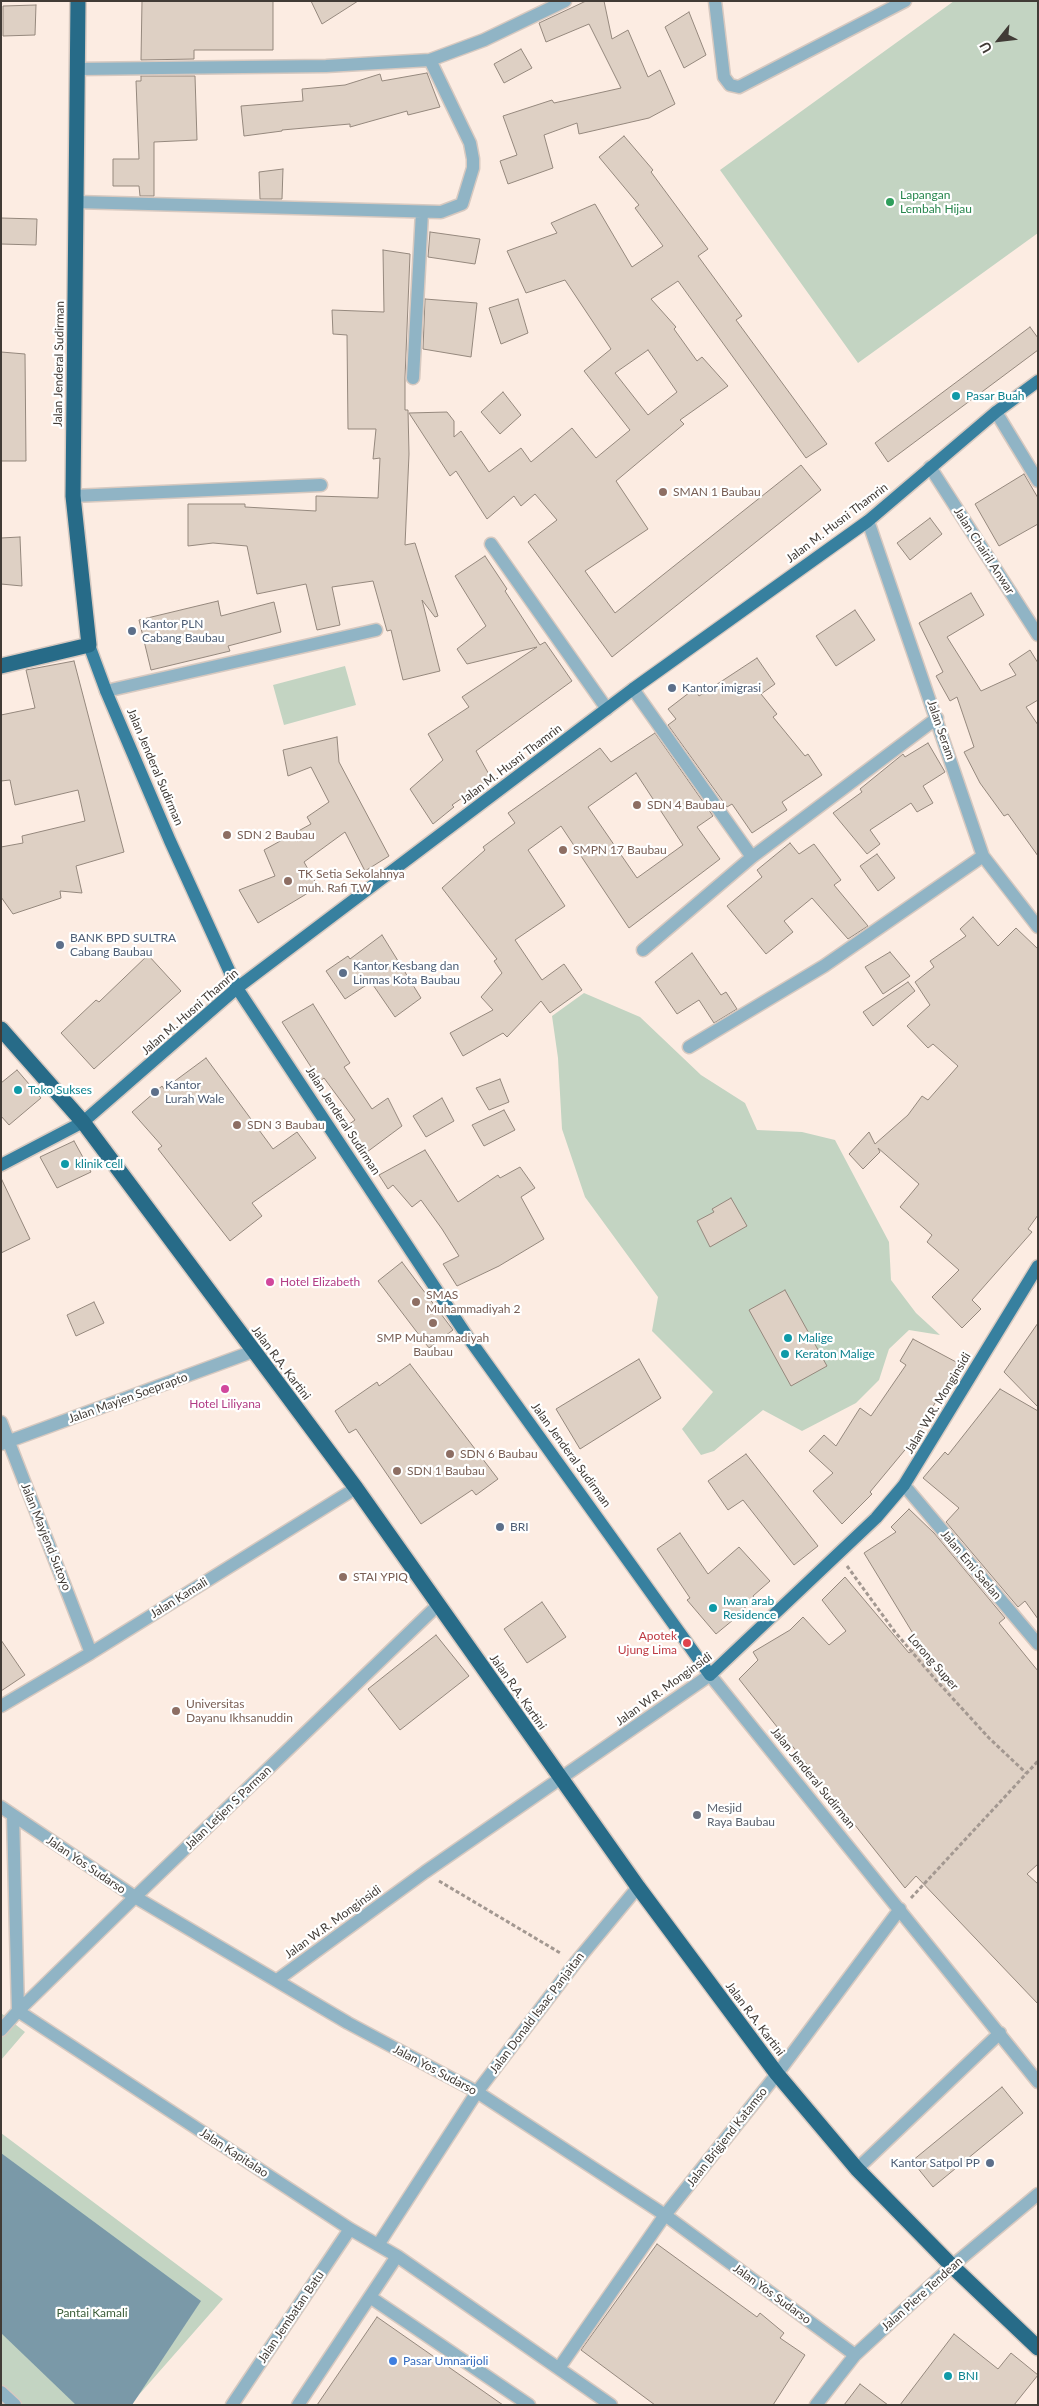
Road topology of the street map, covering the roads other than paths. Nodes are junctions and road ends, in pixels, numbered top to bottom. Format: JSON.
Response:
{"nodes":[{"id":1,"x":78,"y":1,"type":"edge"},
{"id":2,"x":565,"y":1,"type":"edge"},
{"id":3,"x":715,"y":1,"type":"edge"},
{"id":4,"x":905,"y":1,"type":"edge"},
{"id":5,"x":430,"y":60,"type":"junction"},
{"id":6,"x":78,"y":69,"type":"junction"},
{"id":7,"x":76,"y":202,"type":"junction"},
{"id":8,"x":422,"y":212,"type":"junction"},
{"id":9,"x":413,"y":378,"type":"dead end"},
{"id":10,"x":1038,"y":381,"type":"edge"},
{"id":11,"x":996,"y":412,"type":"junction"},
{"id":12,"x":930,"y":467,"type":"junction"},
{"id":13,"x":1038,"y":481,"type":"edge"},
{"id":14,"x":321,"y":485,"type":"dead end"},
{"id":15,"x":73,"y":496,"type":"junction"},
{"id":16,"x":868,"y":521,"type":"junction"},
{"id":17,"x":491,"y":544,"type":"dead end"},
{"id":18,"x":376,"y":630,"type":"dead end"},
{"id":19,"x":1038,"y":635,"type":"edge"},
{"id":20,"x":89,"y":645,"type":"junction"},
{"id":21,"x":1,"y":666,"type":"edge"},
{"id":22,"x":633,"y":689,"type":"junction"},
{"id":23,"x":106,"y":691,"type":"junction"},
{"id":24,"x":607,"y":709,"type":"junction"},
{"id":25,"x":937,"y":718,"type":"junction"},
{"id":26,"x":982,"y":856,"type":"junction"},
{"id":27,"x":752,"y":857,"type":"junction"},
{"id":28,"x":1038,"y":927,"type":"edge"},
{"id":29,"x":643,"y":950,"type":"dead end"},
{"id":30,"x":237,"y":988,"type":"junction"},
{"id":31,"x":1,"y":1029,"type":"edge"},
{"id":32,"x":689,"y":1047,"type":"dead end"},
{"id":33,"x":83,"y":1122,"type":"junction"},
{"id":34,"x":1,"y":1165,"type":"edge"},
{"id":35,"x":1038,"y":1266,"type":"edge"},
{"id":36,"x":254,"y":1351,"type":"junction"},
{"id":37,"x":1,"y":1422,"type":"edge"},
{"id":38,"x":5,"y":1443,"type":"edge"},
{"id":39,"x":904,"y":1485,"type":"junction"},
{"id":40,"x":356,"y":1488,"type":"junction"},
{"id":41,"x":438,"y":1605,"type":"junction"},
{"id":42,"x":1038,"y":1644,"type":"edge"},
{"id":43,"x":91,"y":1653,"type":"junction"},
{"id":44,"x":710,"y":1675,"type":"junction"},
{"id":45,"x":1,"y":1706,"type":"edge"},
{"id":46,"x":562,"y":1779,"type":"junction"},
{"id":47,"x":1,"y":1807,"type":"edge"},
{"id":48,"x":13,"y":1815,"type":"junction"},
{"id":49,"x":638,"y":1887,"type":"junction"},
{"id":50,"x":135,"y":1897,"type":"junction"},
{"id":51,"x":900,"y":1909,"type":"junction"},
{"id":52,"x":277,"y":1980,"type":"junction"},
{"id":53,"x":18,"y":2011,"type":"junction"},
{"id":54,"x":1,"y":2030,"type":"edge"},
{"id":55,"x":1000,"y":2033,"type":"junction"},
{"id":56,"x":777,"y":2074,"type":"junction"},
{"id":57,"x":1038,"y":2082,"type":"edge"},
{"id":58,"x":477,"y":2092,"type":"junction"},
{"id":59,"x":857,"y":2169,"type":"junction"},
{"id":60,"x":1038,"y":2194,"type":"edge"},
{"id":61,"x":665,"y":2215,"type":"junction"},
{"id":62,"x":350,"y":2229,"type":"junction"},
{"id":63,"x":378,"y":2245,"type":"junction"},
{"id":64,"x":397,"y":2256,"type":"junction"},
{"id":65,"x":952,"y":2266,"type":"junction"},
{"id":66,"x":370,"y":2296,"type":"junction"},
{"id":67,"x":1038,"y":2348,"type":"edge"},
{"id":68,"x":855,"y":2355,"type":"junction"},
{"id":69,"x":559,"y":2368,"type":"junction"},
{"id":70,"x":1,"y":2392,"type":"edge"},
{"id":71,"x":15,"y":2405,"type":"edge"},
{"id":72,"x":232,"y":2405,"type":"edge"},
{"id":73,"x":298,"y":2405,"type":"edge"},
{"id":74,"x":529,"y":2405,"type":"edge"},
{"id":75,"x":611,"y":2405,"type":"edge"},
{"id":76,"x":816,"y":2405,"type":"edge"}],
"edges":[{"from":1,"to":6,"type":"highway","name":"Jalan Jenderal Sudirman"},
{"from":2,"to":5,"type":"street"},
{"from":3,"to":4,"type":"street"},
{"from":5,"to":6,"type":"street"},
{"from":5,"to":8,"type":"street"},
{"from":6,"to":7,"type":"highway","name":"Jalan Jenderal Sudirman"},
{"from":7,"to":8,"type":"street"},
{"from":7,"to":15,"type":"highway","name":"Jalan Jenderal Sudirman"},
{"from":8,"to":9,"type":"street"},
{"from":10,"to":11,"type":"main road","name":"Jalan M. Husni Thamrin"},
{"from":11,"to":12,"type":"main road","name":"Jalan M. Husni Thamrin"},
{"from":11,"to":13,"type":"street"},
{"from":12,"to":16,"type":"main road","name":"Jalan M. Husni Thamrin"},
{"from":12,"to":19,"type":"street","name":"Jalan Chairil Anwar"},
{"from":14,"to":15,"type":"street"},
{"from":15,"to":20,"type":"highway","name":"Jalan Jenderal Sudirman"},
{"from":16,"to":22,"type":"main road","name":"Jalan M. Husni Thamrin"},
{"from":16,"to":25,"type":"street","name":"Jalan Seram"},
{"from":17,"to":24,"type":"street"},
{"from":18,"to":23,"type":"street"},
{"from":20,"to":21,"type":"highway"},
{"from":20,"to":23,"type":"main road","name":"Jalan Jenderal Sudirman"},
{"from":22,"to":24,"type":"main road","name":"Jalan M. Husni Thamrin"},
{"from":22,"to":27,"type":"street"},
{"from":23,"to":30,"type":"main road","name":"Jalan Jenderal Sudirman"},
{"from":24,"to":30,"type":"main road","name":"Jalan M. Husni Thamrin"},
{"from":25,"to":26,"type":"street","name":"Jalan Seram"},
{"from":25,"to":27,"type":"street"},
{"from":26,"to":28,"type":"street","name":"Jalan Seram"},
{"from":26,"to":32,"type":"street"},
{"from":27,"to":29,"type":"street"},
{"from":30,"to":33,"type":"main road","name":"Jalan M. Husni Thamrin"},
{"from":30,"to":44,"type":"main road","name":"Jalan Jenderal Sudirman"},
{"from":31,"to":33,"type":"highway","name":"Jalan R.A. Kartini"},
{"from":33,"to":34,"type":"main road","name":"Jalan M. Husni Thamrin"},
{"from":33,"to":36,"type":"highway","name":"Jalan R.A. Kartini"},
{"from":35,"to":39,"type":"main road","name":"Jalan W.R. Monginsidi"},
{"from":36,"to":38,"type":"street","name":"Jalan Mayjen Soeprapto"},
{"from":36,"to":40,"type":"highway","name":"Jalan R.A. Kartini"},
{"from":37,"to":38,"type":"street","name":"Jalan Mayjend Sutoyo"},
{"from":38,"to":43,"type":"street","name":"Jalan Mayjend Sutoyo"},
{"from":39,"to":42,"type":"street","name":"Jalan Emi Saelan"},
{"from":39,"to":44,"type":"main road","name":"Jalan W.R. Monginsidi"},
{"from":40,"to":41,"type":"highway","name":"Jalan R.A. Kartini"},
{"from":40,"to":43,"type":"street","name":"Jalan Kamali"},
{"from":41,"to":46,"type":"highway","name":"Jalan R.A. Kartini"},
{"from":41,"to":50,"type":"street","name":"Jalan Letjen S Parman"},
{"from":43,"to":45,"type":"street","name":"Jalan Kamali"},
{"from":44,"to":46,"type":"street","name":"Jalan W.R. Monginsidi"},
{"from":44,"to":51,"type":"street","name":"Jalan Jenderal Sudirman"},
{"from":46,"to":49,"type":"highway","name":"Jalan R.A. Kartini"},
{"from":46,"to":52,"type":"street","name":"Jalan W.R. Monginsidi"},
{"from":47,"to":48,"type":"street","name":"Jalan Yos Sudarso"},
{"from":48,"to":50,"type":"street","name":"Jalan Yos Sudarso"},
{"from":48,"to":53,"type":"street"},
{"from":49,"to":56,"type":"highway","name":"Jalan R.A. Kartini"},
{"from":49,"to":58,"type":"street","name":"Jalan Donald Isaac Panjaitan"},
{"from":50,"to":52,"type":"street","name":"Jalan Yos Sudarso"},
{"from":50,"to":53,"type":"street","name":"Jalan Letjen S Parman"},
{"from":51,"to":55,"type":"street","name":"Jalan Jenderal Sudirman"},
{"from":51,"to":56,"type":"street","name":"Jalan Brigjend Katamso"},
{"from":52,"to":58,"type":"street","name":"Jalan Yos Sudarso"},
{"from":53,"to":54,"type":"street","name":"Jalan Letjen S Parman"},
{"from":53,"to":62,"type":"street","name":"Jalan Kapitalao"},
{"from":55,"to":57,"type":"street","name":"Jalan Jenderal Sudirman"},
{"from":55,"to":59,"type":"street"},
{"from":56,"to":59,"type":"highway","name":"Jalan R.A. Kartini"},
{"from":56,"to":61,"type":"street","name":"Jalan Brigjend Katamso"},
{"from":58,"to":61,"type":"street","name":"Jalan Yos Sudarso"},
{"from":58,"to":63,"type":"street","name":"Jalan Donald Isaac Panjaitan"},
{"from":59,"to":65,"type":"highway","name":"Jalan R.A. Kartini"},
{"from":60,"to":65,"type":"street","name":"Jalan Piere Tendean"},
{"from":61,"to":68,"type":"street","name":"Jalan Yos Sudarso"},
{"from":61,"to":69,"type":"street","name":"Jalan Brigjend Katamso"},
{"from":62,"to":63,"type":"street","name":"Jalan Kapitalao"},
{"from":62,"to":72,"type":"street","name":"Jalan Jembatan Batu"},
{"from":63,"to":64,"type":"street","name":"Jalan Kapitalao"},
{"from":64,"to":66,"type":"street"},
{"from":64,"to":69,"type":"street","name":"Jalan Kapitalao"},
{"from":65,"to":67,"type":"highway","name":"Jalan R.A. Kartini"},
{"from":65,"to":68,"type":"street","name":"Jalan Piere Tendean"},
{"from":66,"to":73,"type":"street"},
{"from":66,"to":74,"type":"street"},
{"from":68,"to":76,"type":"street","name":"Jalan Piere Tendean"},
{"from":69,"to":75,"type":"street","name":"Jalan Kapitalao"},
{"from":70,"to":71,"type":"street"}]}
